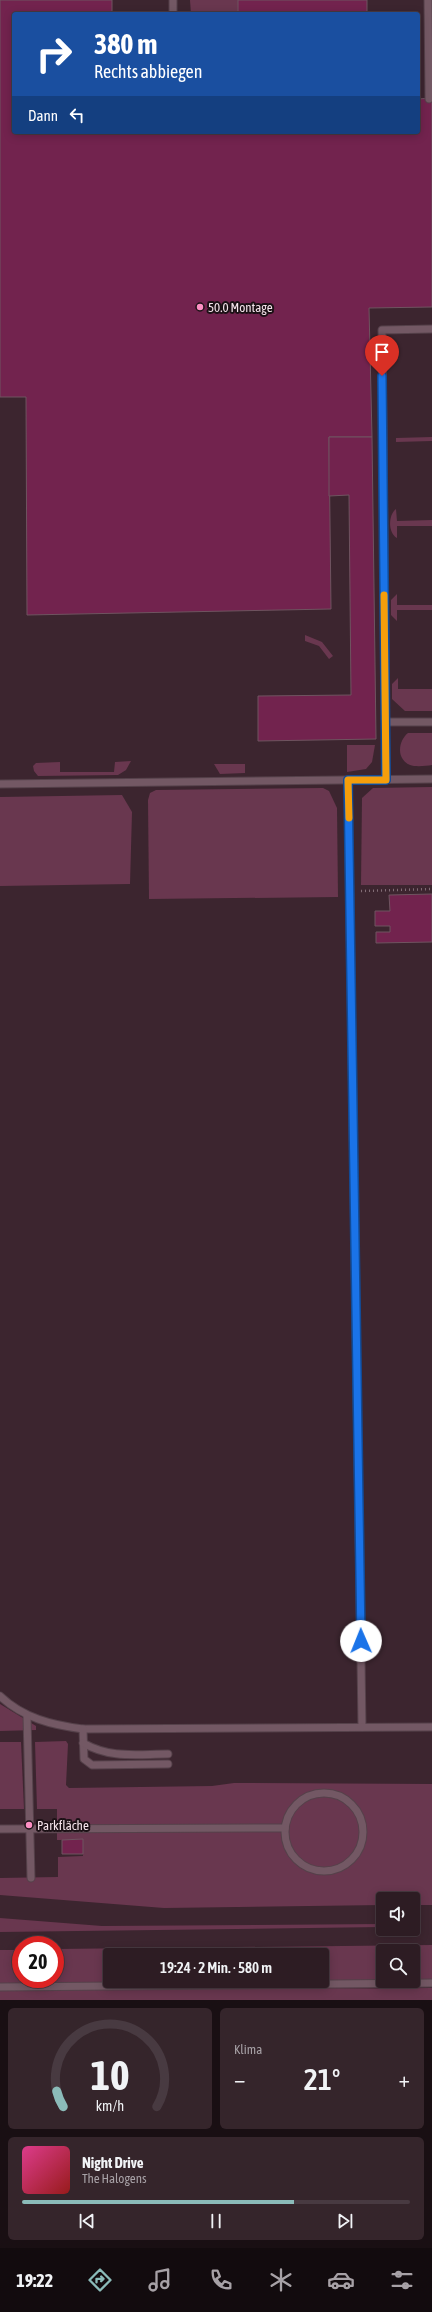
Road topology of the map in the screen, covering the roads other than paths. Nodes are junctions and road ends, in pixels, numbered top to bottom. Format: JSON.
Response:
{"nodes":[{"id":1,"x":173,"y":0,"type":"edge"},
{"id":2,"x":428,"y":0,"type":"edge"},
{"id":3,"x":173,"y":12,"type":"edge"},
{"id":4,"x":429,"y":98,"type":"dead end"},
{"id":5,"x":432,"y":329,"type":"edge"},
{"id":6,"x":386,"y":722,"type":"junction"},
{"id":7,"x":432,"y":722,"type":"edge"},
{"id":8,"x":432,"y":779,"type":"edge"},
{"id":9,"x":348,"y":780,"type":"junction"},
{"id":10,"x":386,"y":780,"type":"junction"},
{"id":11,"x":0,"y":784,"type":"edge"},
{"id":12,"x":0,"y":1696,"type":"edge"},
{"id":13,"x":27,"y":1716,"type":"junction"},
{"id":14,"x":432,"y":1726,"type":"edge"},
{"id":15,"x":362,"y":1727,"type":"junction"},
{"id":16,"x":83,"y":1729,"type":"junction"},
{"id":17,"x":83,"y":1743,"type":"junction"},
{"id":18,"x":168,"y":1754,"type":"dead end"},
{"id":19,"x":168,"y":1764,"type":"dead end"},
{"id":20,"x":285,"y":1828,"type":"junction"},
{"id":21,"x":0,"y":1829,"type":"edge"},
{"id":22,"x":30,"y":1829,"type":"junction"},
{"id":23,"x":31,"y":1878,"type":"dead end"},
{"id":24,"x":432,"y":1982,"type":"edge"},
{"id":25,"x":0,"y":1987,"type":"edge"}],
"edges":[{"from":1,"to":3,"type":"lane"},
{"from":2,"to":4,"type":"lane"},
{"from":5,"to":6,"type":"lane"},
{"from":6,"to":7,"type":"lane"},
{"from":6,"to":10,"type":"lane"},
{"from":8,"to":10,"type":"lane"},
{"from":9,"to":10,"type":"lane"},
{"from":9,"to":11,"type":"lane"},
{"from":9,"to":15,"type":"lane"},
{"from":12,"to":13,"type":"lane"},
{"from":13,"to":16,"type":"lane"},
{"from":13,"to":22,"type":"lane"},
{"from":14,"to":15,"type":"lane"},
{"from":15,"to":16,"type":"lane"},
{"from":16,"to":17,"type":"lane"},
{"from":17,"to":18,"type":"lane"},
{"from":17,"to":19,"type":"lane"},
{"from":20,"to":20,"type":"lane"},
{"from":20,"to":22,"type":"lane"},
{"from":21,"to":22,"type":"lane"},
{"from":22,"to":23,"type":"lane"},
{"from":24,"to":25,"type":"lane"}]}
